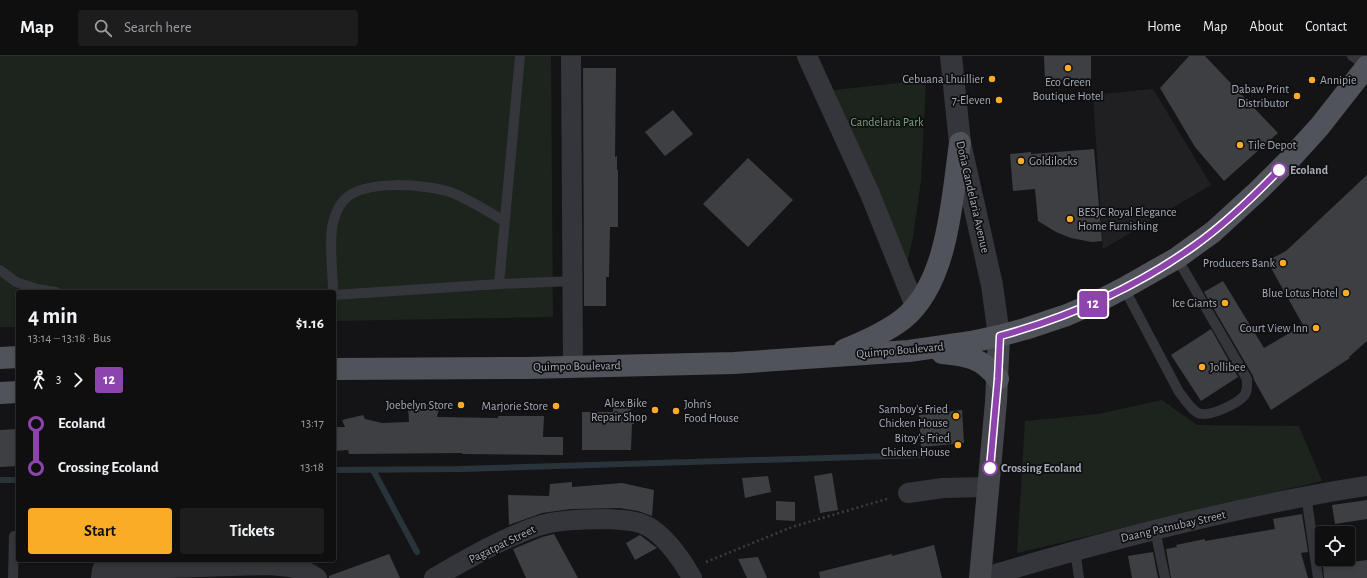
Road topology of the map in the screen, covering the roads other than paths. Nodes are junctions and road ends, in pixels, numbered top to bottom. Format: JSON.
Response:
{"nodes":[{"id":1,"x":520,"y":56,"type":"edge"},
{"id":2,"x":571,"y":56,"type":"edge"},
{"id":3,"x":807,"y":56,"type":"edge"},
{"id":4,"x":951,"y":56,"type":"edge"},
{"id":5,"x":1352,"y":56,"type":"edge"},
{"id":6,"x":1367,"y":66,"type":"edge"},
{"id":7,"x":960,"y":142,"type":"junction"},
{"id":8,"x":504,"y":221,"type":"junction"},
{"id":9,"x":1177,"y":258,"type":"junction"},
{"id":10,"x":0,"y":270,"type":"edge"},
{"id":11,"x":573,"y":281,"type":"junction"},
{"id":12,"x":499,"y":284,"type":"junction"},
{"id":13,"x":1124,"y":288,"type":"junction"},
{"id":14,"x":43,"y":290,"type":"edge"},
{"id":15,"x":333,"y":290,"type":"edge"},
{"id":16,"x":336,"y":295,"type":"edge"},
{"id":17,"x":915,"y":306,"type":"junction"},
{"id":18,"x":1000,"y":336,"type":"junction"},
{"id":19,"x":908,"y":351,"type":"junction"},
{"id":20,"x":827,"y":356,"type":"junction"},
{"id":21,"x":16,"y":357,"type":"edge"},
{"id":22,"x":0,"y":358,"type":"edge"},
{"id":23,"x":573,"y":366,"type":"junction"},
{"id":24,"x":336,"y":369,"type":"edge"},
{"id":25,"x":998,"y":379,"type":"junction"},
{"id":26,"x":16,"y":392,"type":"edge"},
{"id":27,"x":0,"y":393,"type":"edge"},
{"id":28,"x":1367,"y":486,"type":"edge"},
{"id":29,"x":988,"y":487,"type":"junction"},
{"id":30,"x":908,"y":493,"type":"road end"},
{"id":31,"x":1306,"y":495,"type":"junction"},
{"id":32,"x":1155,"y":530,"type":"junction"},
{"id":33,"x":14,"y":536,"type":"dead end"},
{"id":34,"x":1075,"y":550,"type":"junction"},
{"id":35,"x":186,"y":572,"type":"edge"},
{"id":36,"x":690,"y":574,"type":"edge"},
{"id":37,"x":440,"y":576,"type":"edge"},
{"id":38,"x":13,"y":578,"type":"edge"},
{"id":39,"x":101,"y":578,"type":"edge"},
{"id":40,"x":317,"y":578,"type":"edge"},
{"id":41,"x":981,"y":578,"type":"edge"},
{"id":42,"x":1079,"y":578,"type":"edge"},
{"id":43,"x":1165,"y":578,"type":"edge"},
{"id":44,"x":1318,"y":578,"type":"edge"}],
"edges":[{"from":1,"to":8,"type":"lane"},
{"from":2,"to":11,"type":"street"},
{"from":3,"to":17,"type":"street"},
{"from":4,"to":7,"type":"street","name":"Doña Candelaria Avenue"},
{"from":5,"to":6,"type":"lane"},
{"from":6,"to":9,"type":"main road","name":"Quimpo Boulevard"},
{"from":7,"to":17,"type":"main road"},
{"from":7,"to":18,"type":"street","name":"Doña Candelaria Avenue"},
{"from":8,"to":12,"type":"lane"},
{"from":8,"to":15,"type":"lane"},
{"from":9,"to":13,"type":"main road","name":"Quimpo Boulevard"},
{"from":9,"to":13,"type":"lane"},
{"from":10,"to":14,"type":"lane"},
{"from":11,"to":12,"type":"lane"},
{"from":11,"to":23,"type":"street"},
{"from":12,"to":16,"type":"lane"},
{"from":13,"to":18,"type":"main road","name":"Quimpo Boulevard"},
{"from":17,"to":20,"type":"main road"},
{"from":18,"to":19,"type":"main road","name":"Quimpo Boulevard"},
{"from":18,"to":25,"type":"main road"},
{"from":19,"to":20,"type":"main road","name":"Quimpo Boulevard"},
{"from":19,"to":25,"type":"main road"},
{"from":20,"to":23,"type":"main road","name":"Quimpo Boulevard"},
{"from":21,"to":22,"type":"main road"},
{"from":23,"to":24,"type":"main road","name":"Quimpo Boulevard"},
{"from":25,"to":29,"type":"main road"},
{"from":26,"to":27,"type":"main road"},
{"from":28,"to":31,"type":"street","name":"Daang Patnubay Street"},
{"from":29,"to":30,"type":"street"},
{"from":29,"to":41,"type":"main road"},
{"from":31,"to":32,"type":"street","name":"Daang Patnubay Street"},
{"from":31,"to":44,"type":"lane"},
{"from":32,"to":34,"type":"street","name":"Daang Patnubay Street"},
{"from":32,"to":43,"type":"lane"},
{"from":33,"to":38,"type":"lane"},
{"from":34,"to":41,"type":"street","name":"Daang Patnubay Street"},
{"from":34,"to":42,"type":"lane"},
{"from":35,"to":39,"type":"street"},
{"from":35,"to":40,"type":"street"},
{"from":36,"to":37,"type":"street","name":"Pagatpat Street"}]}
